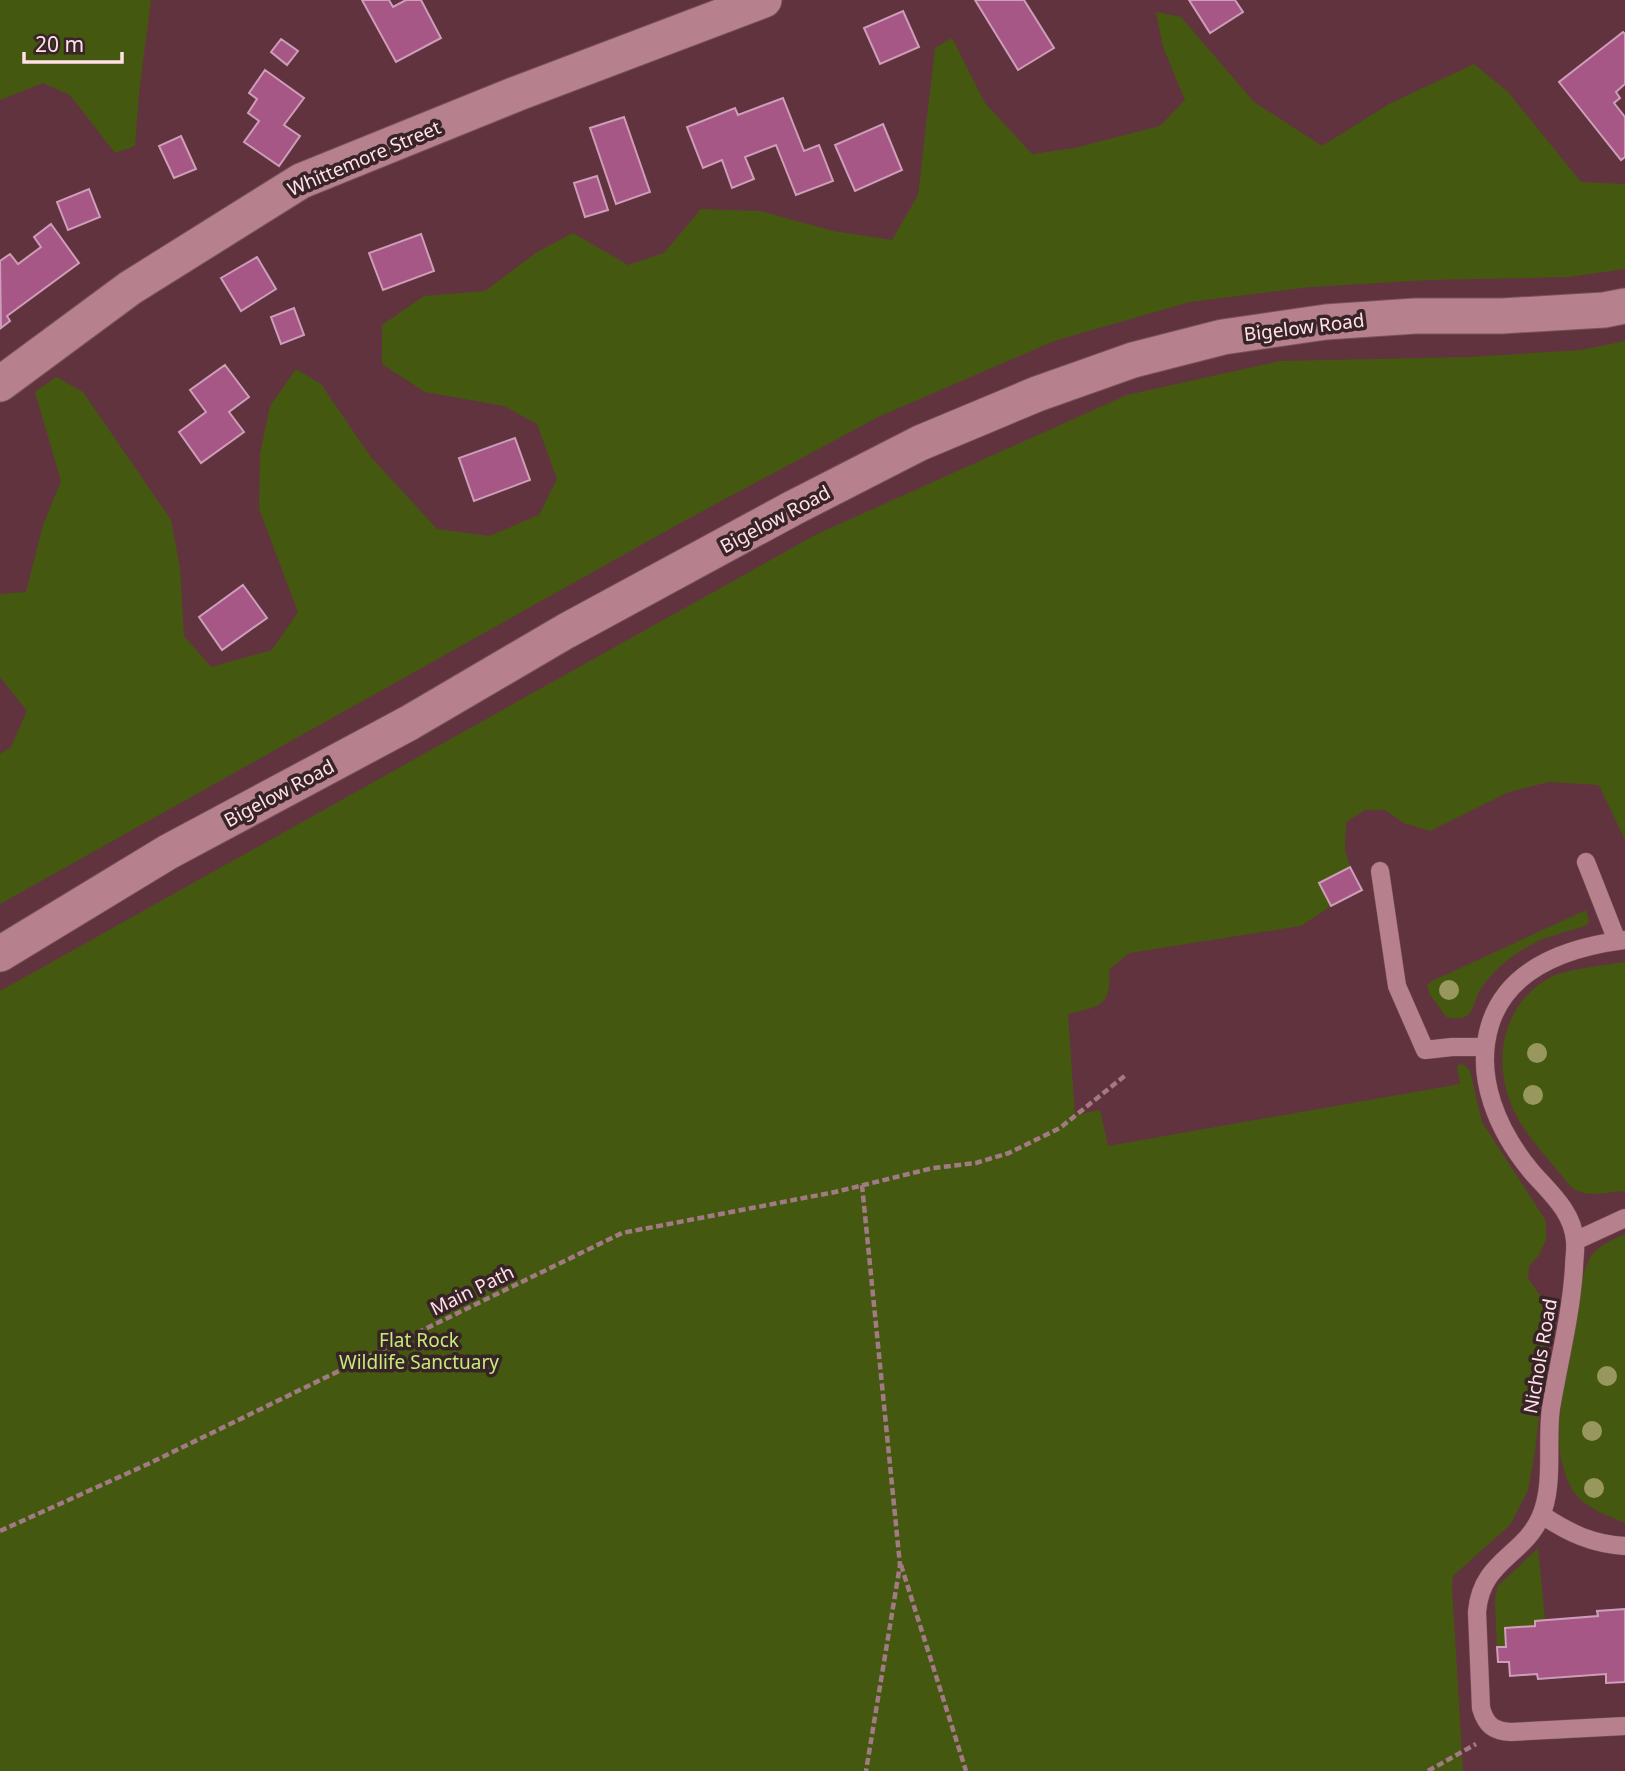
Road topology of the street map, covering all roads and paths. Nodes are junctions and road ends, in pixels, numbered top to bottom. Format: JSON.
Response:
{"nodes":[{"id":1,"x":764,"y":0,"type":"edge"},
{"id":2,"x":1625,"y":306,"type":"edge"},
{"id":3,"x":0,"y":384,"type":"edge"},
{"id":4,"x":1586,"y":862,"type":"dead end"},
{"id":5,"x":1380,"y":871,"type":"dead end"},
{"id":6,"x":1621,"y":941,"type":"edge"},
{"id":7,"x":0,"y":954,"type":"edge"},
{"id":8,"x":1485,"y":1047,"type":"junction"},
{"id":9,"x":1127,"y":1074,"type":"dead end"},
{"id":10,"x":862,"y":1185,"type":"junction"},
{"id":11,"x":1625,"y":1217,"type":"edge"},
{"id":12,"x":1575,"y":1241,"type":"junction"},
{"id":13,"x":1542,"y":1516,"type":"junction"},
{"id":14,"x":0,"y":1531,"type":"edge"},
{"id":15,"x":1625,"y":1546,"type":"edge"},
{"id":16,"x":900,"y":1564,"type":"junction"},
{"id":17,"x":1625,"y":1726,"type":"edge"},
{"id":18,"x":1499,"y":1732,"type":"junction"},
{"id":19,"x":866,"y":1771,"type":"edge"},
{"id":20,"x":966,"y":1771,"type":"edge"},
{"id":21,"x":1428,"y":1771,"type":"edge"}],
"edges":[{"from":1,"to":3,"type":"street","name":"Whittemore Street"},
{"from":2,"to":7,"type":"street","name":"Bigelow Road"},
{"from":4,"to":6,"type":"lane"},
{"from":5,"to":8,"type":"lane"},
{"from":6,"to":8,"type":"lane","name":"Nichols Road"},
{"from":8,"to":12,"type":"lane","name":"Nichols Road"},
{"from":9,"to":10,"type":"path","name":"Main Path"},
{"from":10,"to":14,"type":"path","name":"Main Path"},
{"from":10,"to":16,"type":"path"},
{"from":11,"to":12,"type":"lane"},
{"from":12,"to":13,"type":"lane","name":"Nichols Road"},
{"from":13,"to":15,"type":"lane"},
{"from":13,"to":18,"type":"lane"},
{"from":16,"to":19,"type":"path"},
{"from":16,"to":20,"type":"path"},
{"from":17,"to":18,"type":"lane"},
{"from":18,"to":21,"type":"path"}]}
